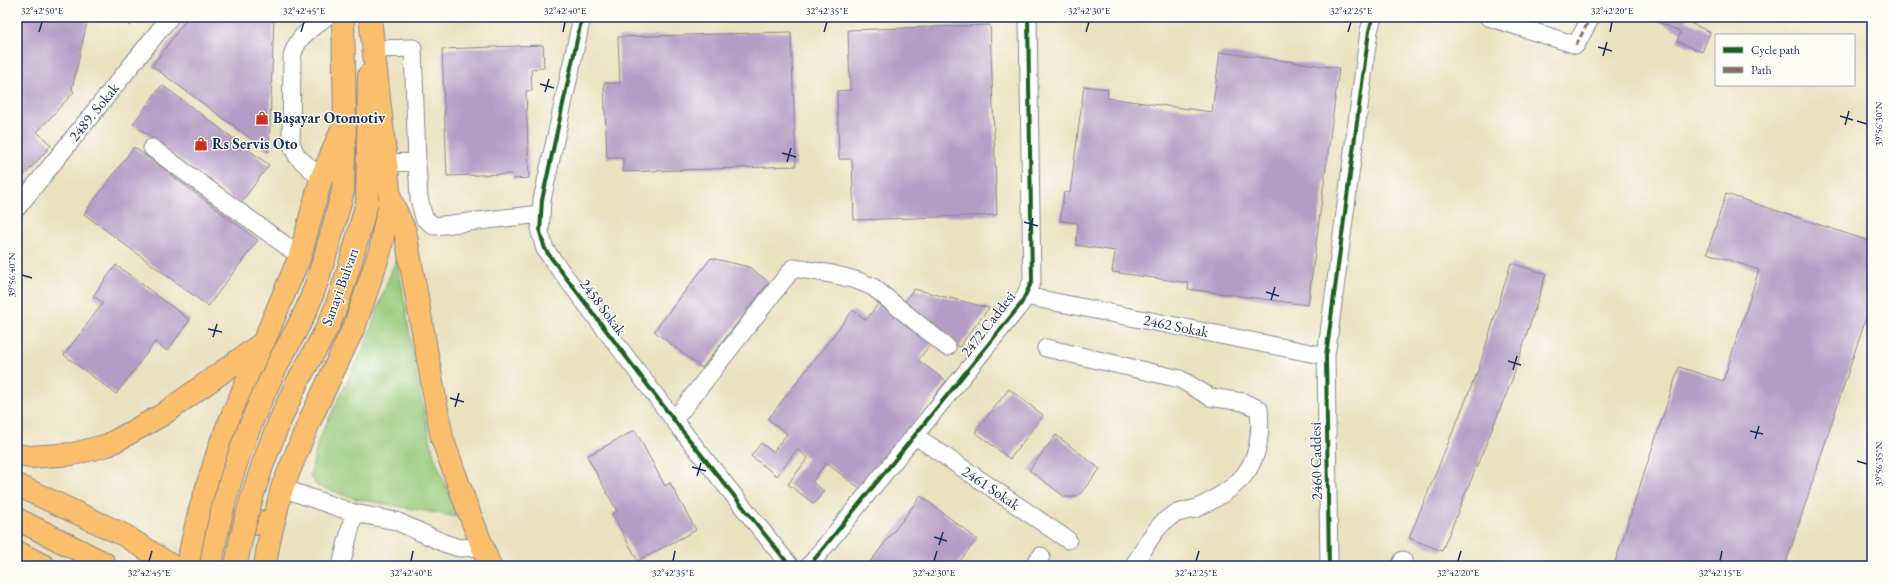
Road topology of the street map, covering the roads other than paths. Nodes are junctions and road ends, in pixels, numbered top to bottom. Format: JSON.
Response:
{"nodes":[{"id":1,"x":170,"y":17,"type":"edge"},
{"id":2,"x":326,"y":17,"type":"edge"},
{"id":3,"x":343,"y":17,"type":"edge"},
{"id":4,"x":370,"y":17,"type":"edge"},
{"id":5,"x":582,"y":17,"type":"edge"},
{"id":6,"x":1028,"y":17,"type":"edge"},
{"id":7,"x":1374,"y":17,"type":"edge"},
{"id":8,"x":1488,"y":17,"type":"edge"},
{"id":9,"x":1591,"y":17,"type":"edge"},
{"id":10,"x":374,"y":49,"type":"junction"},
{"id":11,"x":345,"y":122,"type":"junction"},
{"id":12,"x":152,"y":148,"type":"dead end"},
{"id":13,"x":417,"y":162,"type":"junction"},
{"id":14,"x":386,"y":163,"type":"junction"},
{"id":15,"x":321,"y":179,"type":"junction"},
{"id":16,"x":390,"y":198,"type":"junction"},
{"id":17,"x":17,"y":208,"type":"edge"},
{"id":18,"x":541,"y":214,"type":"junction"},
{"id":19,"x":300,"y":256,"type":"junction"},
{"id":20,"x":1025,"y":296,"type":"junction"},
{"id":21,"x":264,"y":342,"type":"junction"},
{"id":22,"x":947,"y":347,"type":"dead end"},
{"id":23,"x":1046,"y":348,"type":"dead end"},
{"id":24,"x":1326,"y":356,"type":"junction"},
{"id":25,"x":674,"y":420,"type":"junction"},
{"id":26,"x":914,"y":435,"type":"junction"},
{"id":27,"x":17,"y":455,"type":"edge"},
{"id":28,"x":17,"y":485,"type":"edge"},
{"id":29,"x":282,"y":488,"type":"junction"},
{"id":30,"x":202,"y":502,"type":"junction"},
{"id":31,"x":354,"y":513,"type":"junction"},
{"id":32,"x":275,"y":518,"type":"junction"},
{"id":33,"x":17,"y":519,"type":"edge"},
{"id":34,"x":124,"y":535,"type":"junction"},
{"id":35,"x":1068,"y":540,"type":"dead end"},
{"id":36,"x":17,"y":552,"type":"edge"},
{"id":37,"x":486,"y":557,"type":"edge"},
{"id":38,"x":104,"y":563,"type":"dead end"},
{"id":39,"x":44,"y":566,"type":"edge"},
{"id":40,"x":140,"y":566,"type":"edge"},
{"id":41,"x":172,"y":566,"type":"edge"},
{"id":42,"x":187,"y":566,"type":"edge"},
{"id":43,"x":199,"y":566,"type":"edge"},
{"id":44,"x":211,"y":566,"type":"edge"},
{"id":45,"x":226,"y":566,"type":"edge"},
{"id":46,"x":236,"y":566,"type":"edge"},
{"id":47,"x":265,"y":566,"type":"edge"},
{"id":48,"x":341,"y":566,"type":"edge"},
{"id":49,"x":790,"y":566,"type":"edge"},
{"id":50,"x":809,"y":566,"type":"edge"},
{"id":51,"x":1133,"y":566,"type":"edge"},
{"id":52,"x":1329,"y":566,"type":"edge"}],
"edges":[{"from":1,"to":17,"type":"street","name":"2489. Sokak"},
{"from":2,"to":15,"type":"street"},
{"from":3,"to":11,"type":"main road","name":"Sanayi Bulvarı"},
{"from":4,"to":10,"type":"main road"},
{"from":4,"to":46,"type":"main road","name":"Sanayi Bulvarı","bridge":true},
{"from":5,"to":18,"type":"street","name":"2458 Sokak"},
{"from":6,"to":20,"type":"street","name":"2472 Caddesi"},
{"from":7,"to":24,"type":"street","name":"2460 Caddesi"},
{"from":8,"to":9,"type":"street"},
{"from":10,"to":13,"type":"street"},
{"from":10,"to":14,"type":"main road"},
{"from":11,"to":15,"type":"main road"},
{"from":11,"to":44,"type":"main road","name":"Sanayi Bulvarı","bridge":true},
{"from":12,"to":19,"type":"street"},
{"from":13,"to":14,"type":"street"},
{"from":13,"to":18,"type":"street"},
{"from":14,"to":16,"type":"main road"},
{"from":15,"to":19,"type":"main road"},
{"from":16,"to":29,"type":"main road"},
{"from":16,"to":37,"type":"main road"},
{"from":18,"to":25,"type":"street","name":"2458 Sokak"},
{"from":19,"to":21,"type":"main road"},
{"from":20,"to":24,"type":"street","name":"2462 Sokak"},
{"from":20,"to":26,"type":"street","name":"2472 Caddesi"},
{"from":21,"to":27,"type":"main road"},
{"from":21,"to":30,"type":"main road"},
{"from":22,"to":25,"type":"street"},
{"from":23,"to":51,"type":"street"},
{"from":24,"to":52,"type":"street","name":"2460 Caddesi"},
{"from":25,"to":49,"type":"street","name":"2458 Sokak"},
{"from":26,"to":35,"type":"street","name":"2461 Sokak"},
{"from":26,"to":50,"type":"street","name":"2472 Caddesi"},
{"from":28,"to":34,"type":"main road"},
{"from":29,"to":31,"type":"street"},
{"from":29,"to":32,"type":"main road"},
{"from":30,"to":32,"type":"main road"},
{"from":30,"to":42,"type":"main road"},
{"from":31,"to":37,"type":"street"},
{"from":31,"to":48,"type":"street"},
{"from":32,"to":47,"type":"main road"},
{"from":33,"to":38,"type":"main road"},
{"from":34,"to":40,"type":"main road"},
{"from":34,"to":41,"type":"main road"},
{"from":36,"to":39,"type":"main road"},
{"from":43,"to":45,"type":"main road"}]}
